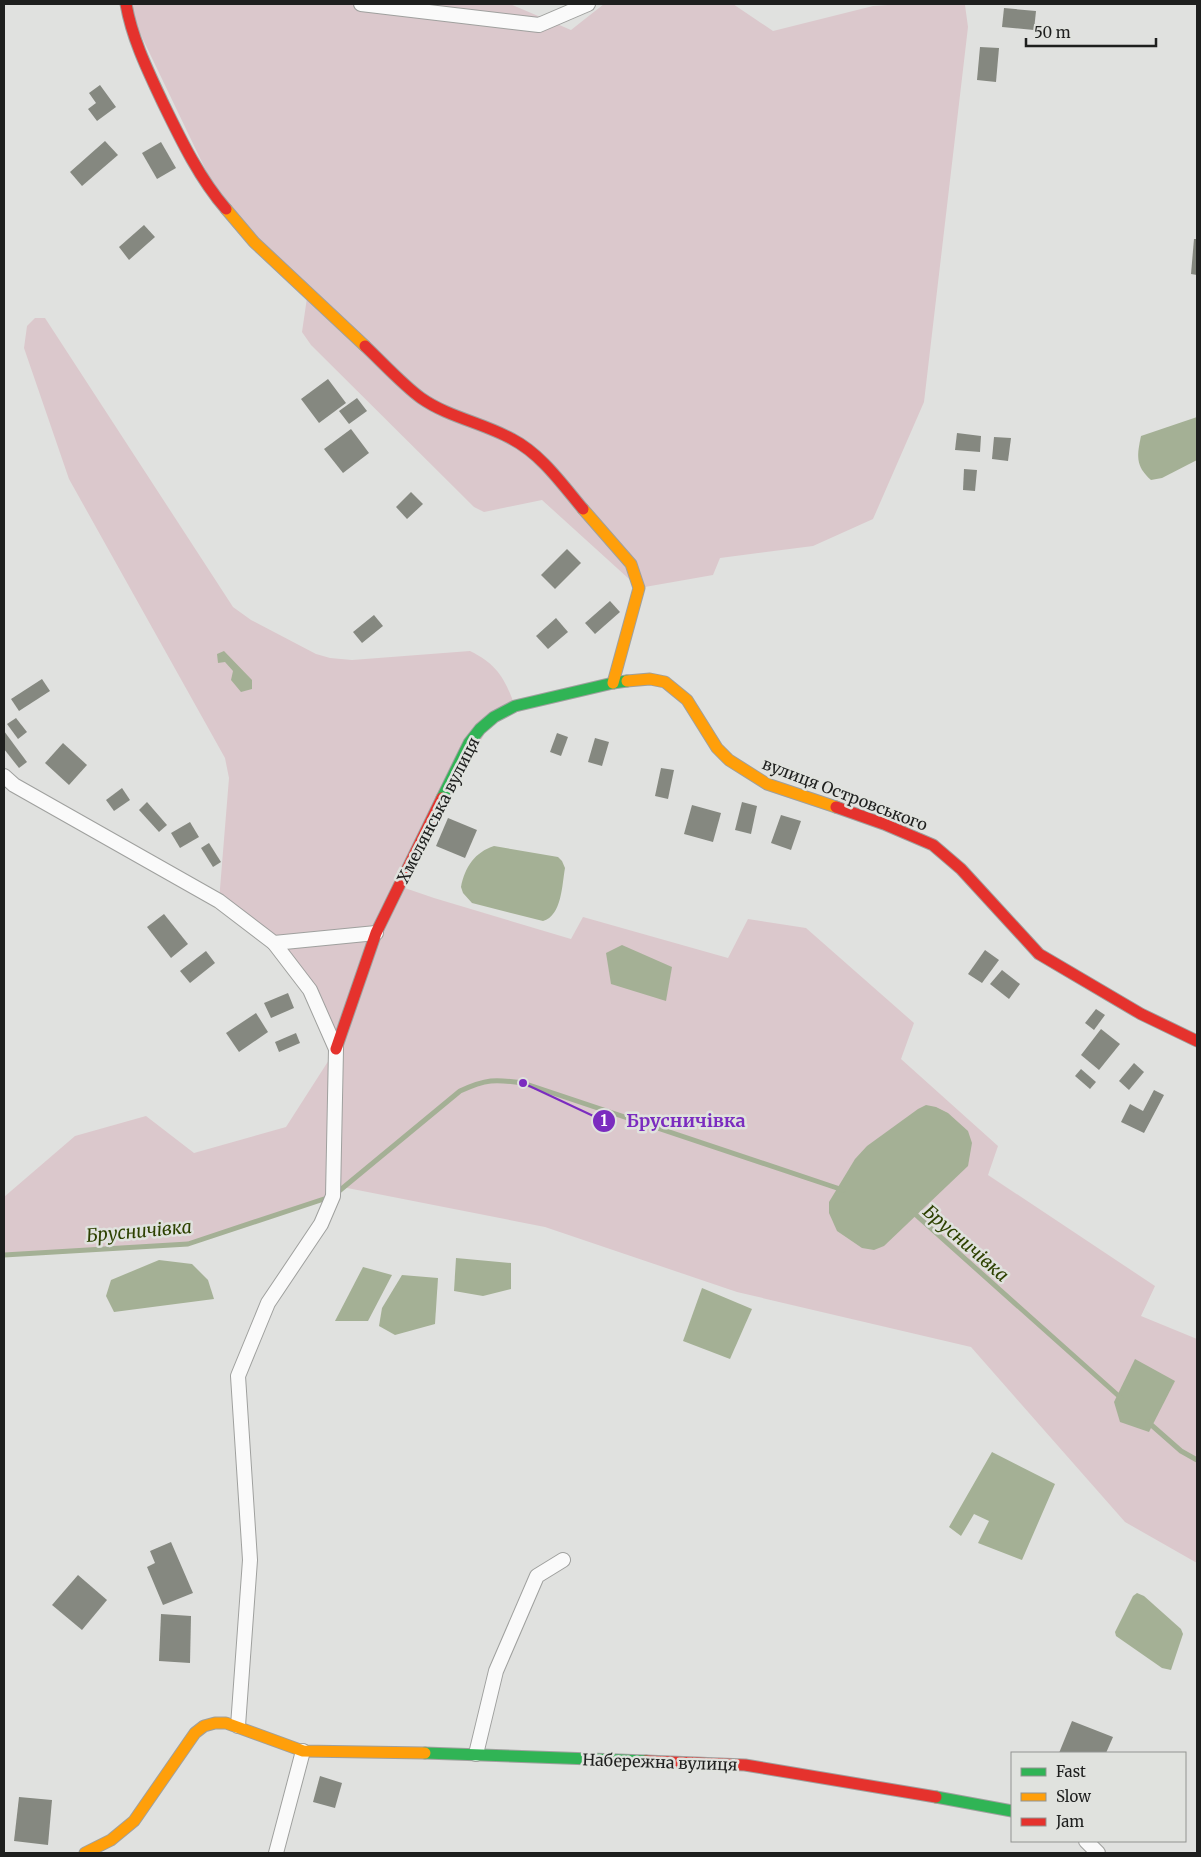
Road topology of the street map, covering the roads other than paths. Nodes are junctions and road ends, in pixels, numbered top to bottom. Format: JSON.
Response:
{"nodes":[{"id":1,"x":126,"y":4,"type":"edge"},
{"id":2,"x":361,"y":4,"type":"edge"},
{"id":3,"x":588,"y":4,"type":"edge"},
{"id":4,"x":665,"y":682,"type":"joint"},
{"id":5,"x":613,"y":683,"type":"junction"},
{"id":6,"x":7,"y":784,"type":"edge"},
{"id":7,"x":376,"y":933,"type":"junction"},
{"id":8,"x":274,"y":943,"type":"junction"},
{"id":9,"x":1197,"y":1041,"type":"edge"},
{"id":10,"x":336,"y":1049,"type":"junction"},
{"id":11,"x":563,"y":1560,"type":"dead end"},
{"id":12,"x":238,"y":1726,"type":"junction"},
{"id":13,"x":303,"y":1751,"type":"junction"},
{"id":14,"x":476,"y":1754,"type":"junction"},
{"id":15,"x":1011,"y":1811,"type":"edge"},
{"id":16,"x":1087,"y":1842,"type":"edge"},
{"id":17,"x":84,"y":1853,"type":"edge"},
{"id":18,"x":276,"y":1853,"type":"edge"},
{"id":19,"x":1098,"y":1853,"type":"edge"}],
"edges":[{"from":1,"to":5,"type":"street"},
{"from":2,"to":3,"type":"street"},
{"from":4,"to":5,"type":"street","name":"Хмелянська вулиця"},
{"from":4,"to":9,"type":"street","name":"вулиця Островського"},
{"from":5,"to":7,"type":"street","name":"Хмелянська вулиця"},
{"from":6,"to":8,"type":"street"},
{"from":7,"to":8,"type":"street"},
{"from":7,"to":10,"type":"street","name":"Хмелянська вулиця"},
{"from":8,"to":10,"type":"street"},
{"from":10,"to":12,"type":"street"},
{"from":11,"to":14,"type":"street"},
{"from":12,"to":13,"type":"street"},
{"from":12,"to":17,"type":"street"},
{"from":13,"to":14,"type":"street","name":"Набережна вулиця"},
{"from":13,"to":18,"type":"street"},
{"from":14,"to":15,"type":"street","name":"Набережна вулиця"},
{"from":16,"to":19,"type":"street"}]}
